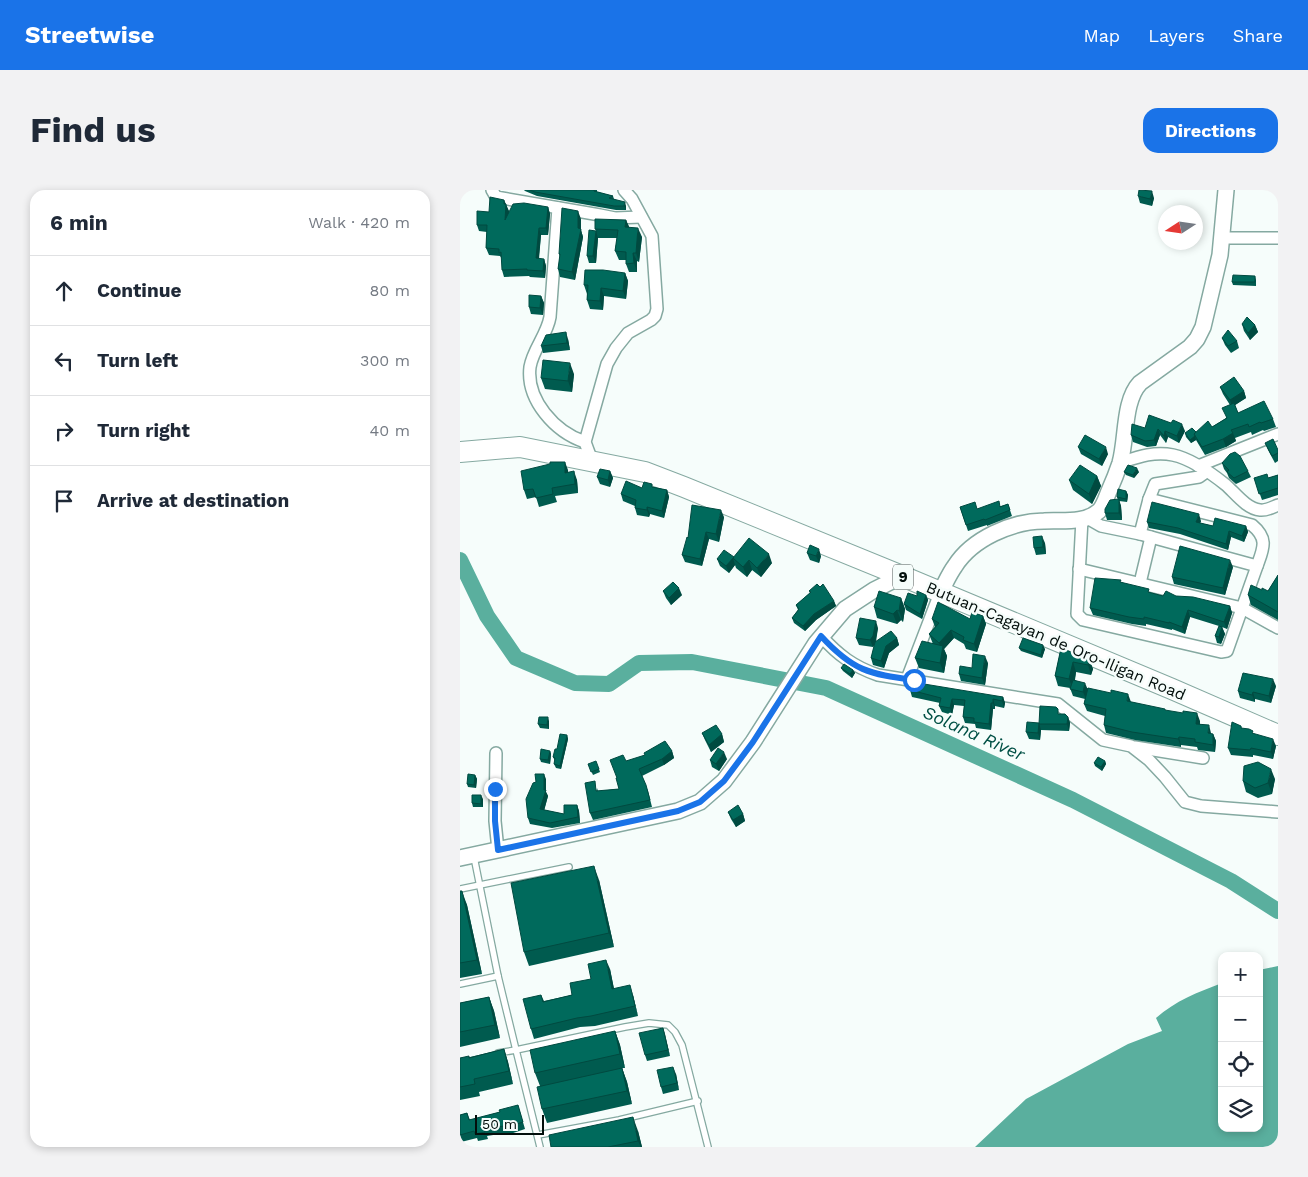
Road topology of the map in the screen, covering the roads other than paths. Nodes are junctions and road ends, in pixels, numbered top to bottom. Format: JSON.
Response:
{"nodes":[{"id":1,"x":492,"y":190,"type":"edge"},
{"id":2,"x":624,"y":190,"type":"edge"},
{"id":3,"x":1226,"y":190,"type":"edge"},
{"id":4,"x":558,"y":208,"type":"junction"},
{"id":5,"x":641,"y":217,"type":"junction"},
{"id":6,"x":1221,"y":238,"type":"junction"},
{"id":7,"x":1278,"y":238,"type":"edge"},
{"id":8,"x":1277,"y":436,"type":"edge"},
{"id":9,"x":585,"y":442,"type":"junction"},
{"id":10,"x":460,"y":452,"type":"edge"},
{"id":11,"x":592,"y":461,"type":"junction"},
{"id":12,"x":1120,"y":463,"type":"junction"},
{"id":13,"x":1202,"y":469,"type":"junction"},
{"id":14,"x":1149,"y":499,"type":"junction"},
{"id":15,"x":1278,"y":504,"type":"edge"},
{"id":16,"x":1085,"y":518,"type":"junction"},
{"id":17,"x":1146,"y":536,"type":"junction"},
{"id":18,"x":1256,"y":566,"type":"junction"},
{"id":19,"x":1079,"y":569,"type":"junction"},
{"id":20,"x":902,"y":576,"type":"junction"},
{"id":21,"x":1140,"y":583,"type":"junction"},
{"id":22,"x":940,"y":593,"type":"junction"},
{"id":23,"x":1242,"y":608,"type":"junction"},
{"id":24,"x":1278,"y":628,"type":"edge"},
{"id":25,"x":818,"y":640,"type":"junction"},
{"id":26,"x":907,"y":679,"type":"junction"},
{"id":27,"x":1278,"y":735,"type":"edge"},
{"id":28,"x":1130,"y":746,"type":"junction"},
{"id":29,"x":496,"y":753,"type":"dead end"},
{"id":30,"x":1203,"y":758,"type":"dead end"},
{"id":31,"x":1278,"y":812,"type":"edge"},
{"id":32,"x":498,"y":850,"type":"junction"},
{"id":33,"x":467,"y":856,"type":"edge"},
{"id":34,"x":569,"y":867,"type":"dead end"},
{"id":35,"x":479,"y":886,"type":"junction"},
{"id":36,"x":460,"y":889,"type":"edge"},
{"id":37,"x":498,"y":976,"type":"junction"},
{"id":38,"x":460,"y":984,"type":"edge"},
{"id":39,"x":516,"y":1050,"type":"junction"},
{"id":40,"x":488,"y":1055,"type":"edge"},
{"id":41,"x":698,"y":1101,"type":"junction"},
{"id":42,"x":538,"y":1135,"type":"junction"},
{"id":43,"x":540,"y":1147,"type":"edge"},
{"id":44,"x":708,"y":1147,"type":"edge"}],
"edges":[{"from":1,"to":4,"type":"street"},
{"from":2,"to":5,"type":"street"},
{"from":3,"to":6,"type":"street"},
{"from":4,"to":5,"type":"street"},
{"from":4,"to":9,"type":"street"},
{"from":5,"to":9,"type":"street"},
{"from":6,"to":7,"type":"street"},
{"from":6,"to":12,"type":"street"},
{"from":8,"to":13,"type":"street"},
{"from":9,"to":11,"type":"street"},
{"from":10,"to":11,"type":"highway","name":"Butuan-Cagayan de Oro-Iligan Road","number":"9"},
{"from":11,"to":20,"type":"highway","name":"Butuan-Cagayan de Oro-Iligan Road","number":"9"},
{"from":12,"to":13,"type":"street"},
{"from":12,"to":16,"type":"street"},
{"from":13,"to":14,"type":"street"},
{"from":13,"to":15,"type":"street"},
{"from":14,"to":17,"type":"street"},
{"from":14,"to":18,"type":"street"},
{"from":16,"to":17,"type":"street"},
{"from":16,"to":19,"type":"street"},
{"from":16,"to":22,"type":"street"},
{"from":17,"to":18,"type":"street"},
{"from":17,"to":21,"type":"street"},
{"from":18,"to":23,"type":"street"},
{"from":19,"to":21,"type":"street"},
{"from":19,"to":23,"type":"street"},
{"from":20,"to":22,"type":"highway","name":"Butuan-Cagayan de Oro-Iligan Road","number":"9"},
{"from":20,"to":25,"type":"street"},
{"from":21,"to":23,"type":"street"},
{"from":22,"to":26,"type":"street"},
{"from":22,"to":27,"type":"highway","name":"Butuan-Cagayan de Oro-Iligan Road","number":"9"},
{"from":23,"to":24,"type":"street"},
{"from":25,"to":26,"type":"street"},
{"from":25,"to":32,"type":"street"},
{"from":26,"to":28,"type":"street"},
{"from":28,"to":30,"type":"street"},
{"from":28,"to":31,"type":"street"},
{"from":29,"to":32,"type":"street"},
{"from":32,"to":33,"type":"street"},
{"from":33,"to":35,"type":"lane"},
{"from":34,"to":35,"type":"lane"},
{"from":35,"to":36,"type":"lane"},
{"from":35,"to":37,"type":"lane"},
{"from":37,"to":38,"type":"lane"},
{"from":37,"to":39,"type":"lane"},
{"from":39,"to":40,"type":"lane"},
{"from":39,"to":41,"type":"lane"},
{"from":39,"to":42,"type":"lane"},
{"from":41,"to":42,"type":"lane"},
{"from":41,"to":44,"type":"lane"},
{"from":42,"to":43,"type":"lane"}]}
